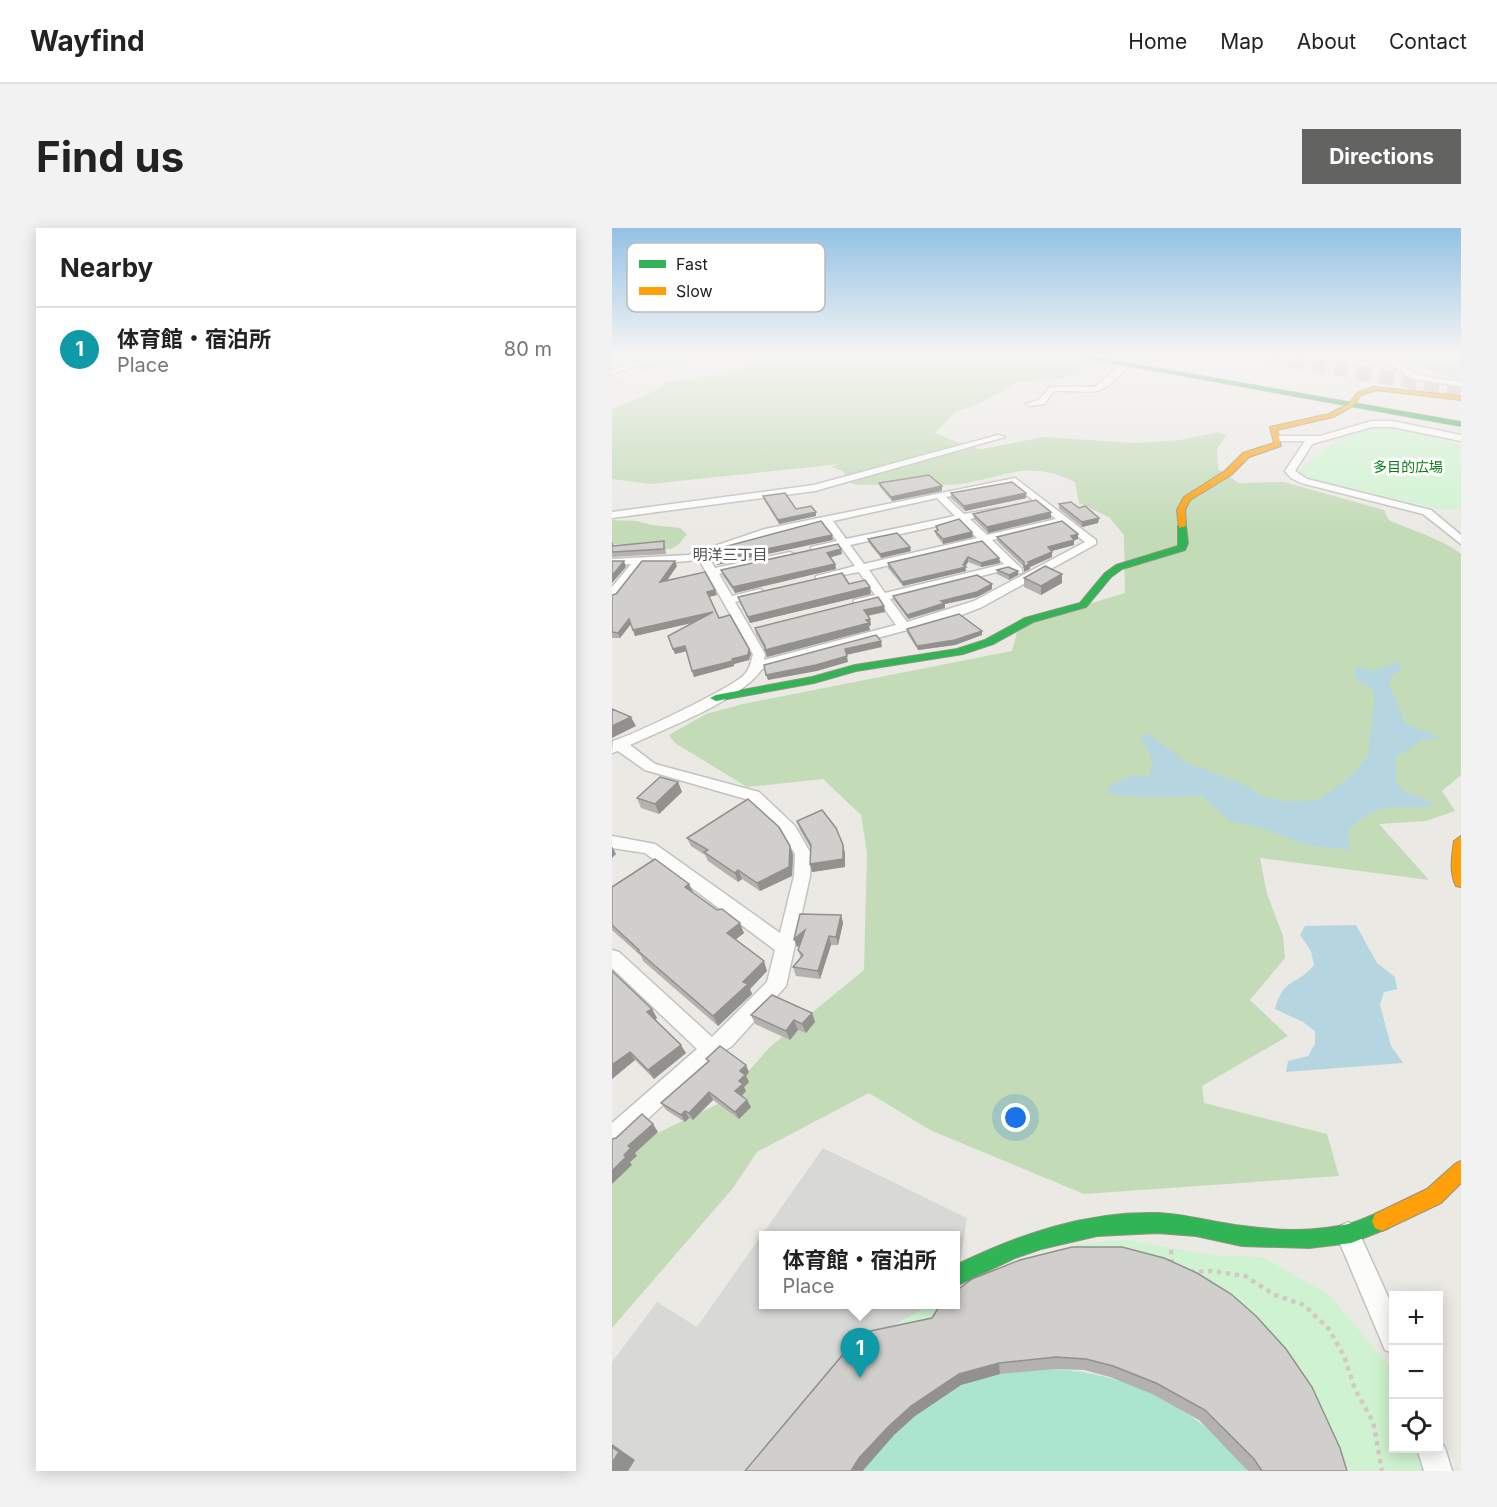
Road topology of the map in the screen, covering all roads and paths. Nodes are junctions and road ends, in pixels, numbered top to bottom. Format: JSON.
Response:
{"nodes":[{"id":1,"x":1338,"y":414,"type":"edge"},
{"id":2,"x":1416,"y":414,"type":"edge"},
{"id":3,"x":1461,"y":422,"type":"edge"},
{"id":4,"x":1001,"y":436,"type":"dead end"},
{"id":5,"x":1278,"y":438,"type":"junction"},
{"id":6,"x":1318,"y":438,"type":"junction"},
{"id":7,"x":1461,"y":438,"type":"edge"},
{"id":8,"x":939,"y":495,"type":"junction"},
{"id":9,"x":1006,"y":508,"type":"edge"},
{"id":10,"x":612,"y":516,"type":"edge"},
{"id":11,"x":962,"y":517,"type":"junction"},
{"id":12,"x":826,"y":519,"type":"junction"},
{"id":13,"x":1065,"y":520,"type":"junction"},
{"id":14,"x":985,"y":539,"type":"junction"},
{"id":15,"x":1461,"y":541,"type":"edge"},
{"id":16,"x":844,"y":543,"type":"junction"},
{"id":17,"x":701,"y":555,"type":"junction"},
{"id":18,"x":612,"y":562,"type":"edge"},
{"id":19,"x":639,"y":562,"type":"junction"},
{"id":20,"x":1012,"y":565,"type":"junction"},
{"id":21,"x":862,"y":568,"type":"junction"},
{"id":22,"x":712,"y":572,"type":"junction"},
{"id":23,"x":1025,"y":578,"type":"junction"},
{"id":24,"x":807,"y":582,"type":"edge"},
{"id":25,"x":774,"y":590,"type":"edge"},
{"id":26,"x":613,"y":592,"type":"edge"},
{"id":27,"x":883,"y":597,"type":"junction"},
{"id":28,"x":730,"y":600,"type":"junction"},
{"id":29,"x":849,"y":606,"type":"edge"},
{"id":30,"x":904,"y":627,"type":"junction"},
{"id":31,"x":757,"y":666,"type":"junction"},
{"id":32,"x":716,"y":698,"type":"junction"},
{"id":33,"x":615,"y":746,"type":"edge"},
{"id":34,"x":1461,"y":841,"type":"edge"},
{"id":35,"x":612,"y":842,"type":"edge"},
{"id":36,"x":1461,"y":882,"type":"edge"},
{"id":37,"x":784,"y":946,"type":"junction"},
{"id":38,"x":612,"y":957,"type":"edge"},
{"id":39,"x":711,"y":1049,"type":"junction"},
{"id":40,"x":612,"y":1137,"type":"edge"},
{"id":41,"x":1461,"y":1170,"type":"edge"},
{"id":42,"x":1171,"y":1224,"type":"junction"},
{"id":43,"x":1348,"y":1234,"type":"junction"},
{"id":44,"x":1172,"y":1271,"type":"edge"},
{"id":45,"x":960,"y":1274,"type":"edge"},
{"id":46,"x":1182,"y":1275,"type":"edge"},
{"id":47,"x":1389,"y":1329,"type":"edge"},
{"id":48,"x":1432,"y":1453,"type":"edge"},
{"id":49,"x":1382,"y":1471,"type":"edge"},
{"id":50,"x":1438,"y":1471,"type":"edge"}],
"edges":[{"from":1,"to":5,"type":"main road"},
{"from":2,"to":3,"type":"main road"},
{"from":4,"to":10,"type":"street"},
{"from":5,"to":6,"type":"street"},
{"from":5,"to":32,"type":"main road"},
{"from":6,"to":7,"type":"street"},
{"from":6,"to":15,"type":"street"},
{"from":8,"to":11,"type":"street"},
{"from":8,"to":12,"type":"street"},
{"from":8,"to":13,"type":"street"},
{"from":9,"to":11,"type":"street"},
{"from":11,"to":14,"type":"street"},
{"from":11,"to":16,"type":"street"},
{"from":12,"to":16,"type":"street"},
{"from":12,"to":17,"type":"street"},
{"from":13,"to":14,"type":"street"},
{"from":13,"to":23,"type":"street"},
{"from":14,"to":20,"type":"street"},
{"from":14,"to":21,"type":"street"},
{"from":16,"to":21,"type":"street"},
{"from":16,"to":22,"type":"street"},
{"from":17,"to":19,"type":"street"},
{"from":17,"to":22,"type":"street"},
{"from":18,"to":19,"type":"street"},
{"from":19,"to":26,"type":"street"},
{"from":20,"to":23,"type":"street"},
{"from":20,"to":27,"type":"street"},
{"from":21,"to":24,"type":"street"},
{"from":21,"to":27,"type":"street"},
{"from":22,"to":28,"type":"street"},
{"from":23,"to":30,"type":"street"},
{"from":25,"to":28,"type":"street"},
{"from":27,"to":29,"type":"street"},
{"from":27,"to":30,"type":"street"},
{"from":28,"to":31,"type":"street"},
{"from":30,"to":31,"type":"street"},
{"from":31,"to":32,"type":"street"},
{"from":32,"to":33,"type":"street"},
{"from":33,"to":37,"type":"street"},
{"from":34,"to":36,"type":"main road"},
{"from":35,"to":37,"type":"street"},
{"from":37,"to":39,"type":"street"},
{"from":38,"to":39,"type":"street"},
{"from":39,"to":40,"type":"street"},
{"from":41,"to":43,"type":"main road"},
{"from":42,"to":43,"type":"main road"},
{"from":42,"to":44,"type":"path"},
{"from":42,"to":45,"type":"main road"},
{"from":43,"to":47,"type":"street"},
{"from":46,"to":49,"type":"path"},
{"from":48,"to":50,"type":"street"}]}
